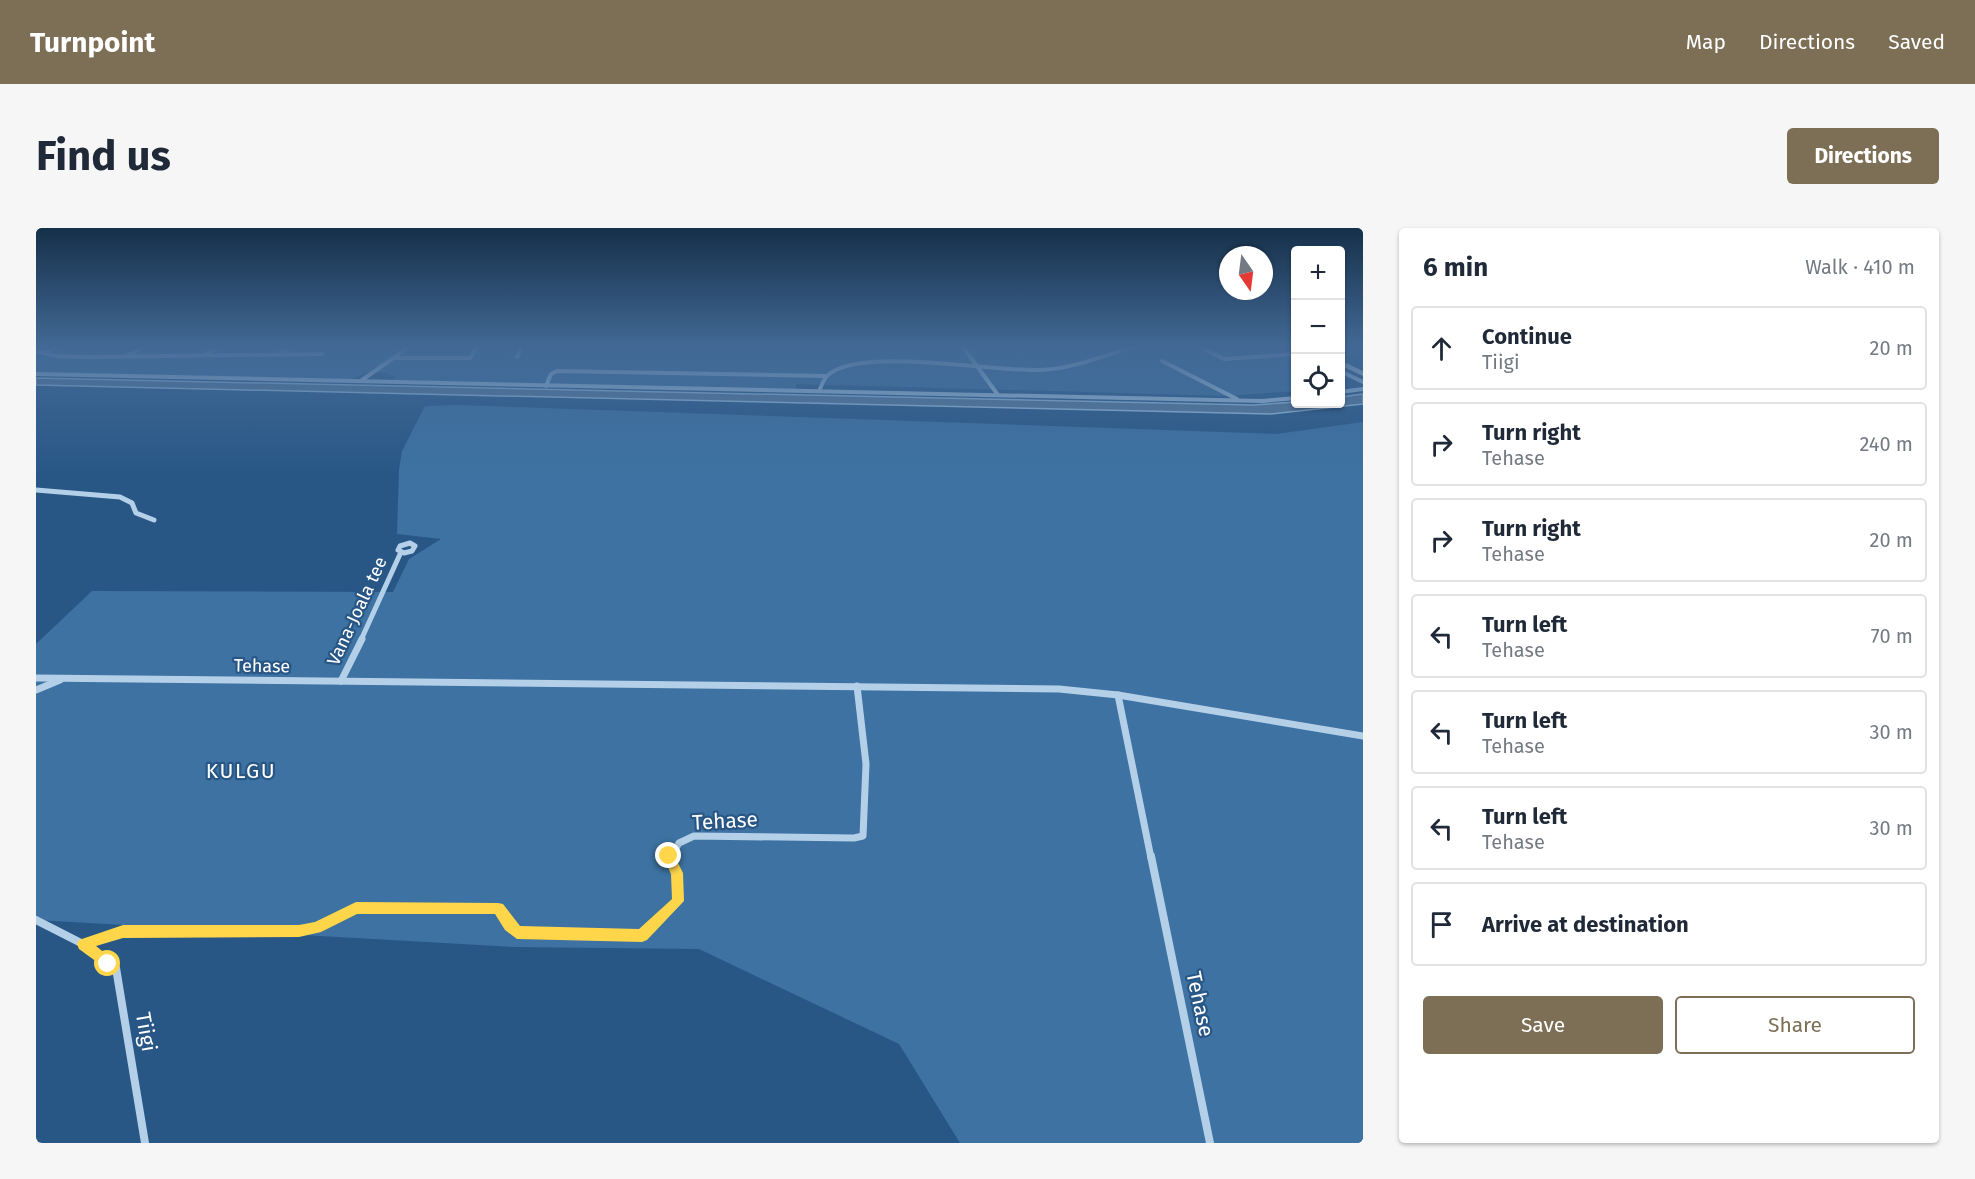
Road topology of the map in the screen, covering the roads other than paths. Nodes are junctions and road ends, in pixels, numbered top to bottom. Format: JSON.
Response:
{"nodes":[{"id":1,"x":748,"y":390,"type":"edge"},
{"id":2,"x":994,"y":390,"type":"edge"},
{"id":3,"x":1219,"y":390,"type":"edge"},
{"id":4,"x":819,"y":391,"type":"joint"},
{"id":5,"x":998,"y":395,"type":"junction"},
{"id":6,"x":1291,"y":398,"type":"edge"},
{"id":7,"x":1240,"y":400,"type":"junction"},
{"id":8,"x":36,"y":490,"type":"edge"},
{"id":9,"x":154,"y":520,"type":"dead end"},
{"id":10,"x":401,"y":552,"type":"dead end"},
{"id":11,"x":36,"y":678,"type":"edge"},
{"id":12,"x":64,"y":678,"type":"junction"},
{"id":13,"x":341,"y":681,"type":"junction"},
{"id":14,"x":857,"y":686,"type":"junction"},
{"id":15,"x":36,"y":690,"type":"edge"},
{"id":16,"x":1118,"y":695,"type":"junction"},
{"id":17,"x":1363,"y":736,"type":"edge"},
{"id":18,"x":36,"y":920,"type":"edge"},
{"id":19,"x":83,"y":944,"type":"junction"},
{"id":20,"x":145,"y":1143,"type":"edge"},
{"id":21,"x":1210,"y":1143,"type":"edge"}],
"edges":[{"from":1,"to":4,"type":"street"},
{"from":2,"to":5,"type":"street"},
{"from":3,"to":7,"type":"street"},
{"from":4,"to":5,"type":"street"},
{"from":5,"to":7,"type":"street"},
{"from":6,"to":7,"type":"street"},
{"from":8,"to":9,"type":"street"},
{"from":10,"to":13,"type":"street","name":"Vana-Joala tee"},
{"from":11,"to":12,"type":"street","name":"Tehase"},
{"from":12,"to":13,"type":"street","name":"Tehase"},
{"from":12,"to":15,"type":"street","name":"Tehase"},
{"from":13,"to":14,"type":"street","name":"Tehase"},
{"from":14,"to":16,"type":"street","name":"Tehase"},
{"from":14,"to":19,"type":"street","name":"Tehase"},
{"from":16,"to":17,"type":"street","name":"Tehase"},
{"from":16,"to":21,"type":"street","name":"Tehase"},
{"from":18,"to":19,"type":"street"},
{"from":19,"to":20,"type":"street","name":"Tiigi"}]}
